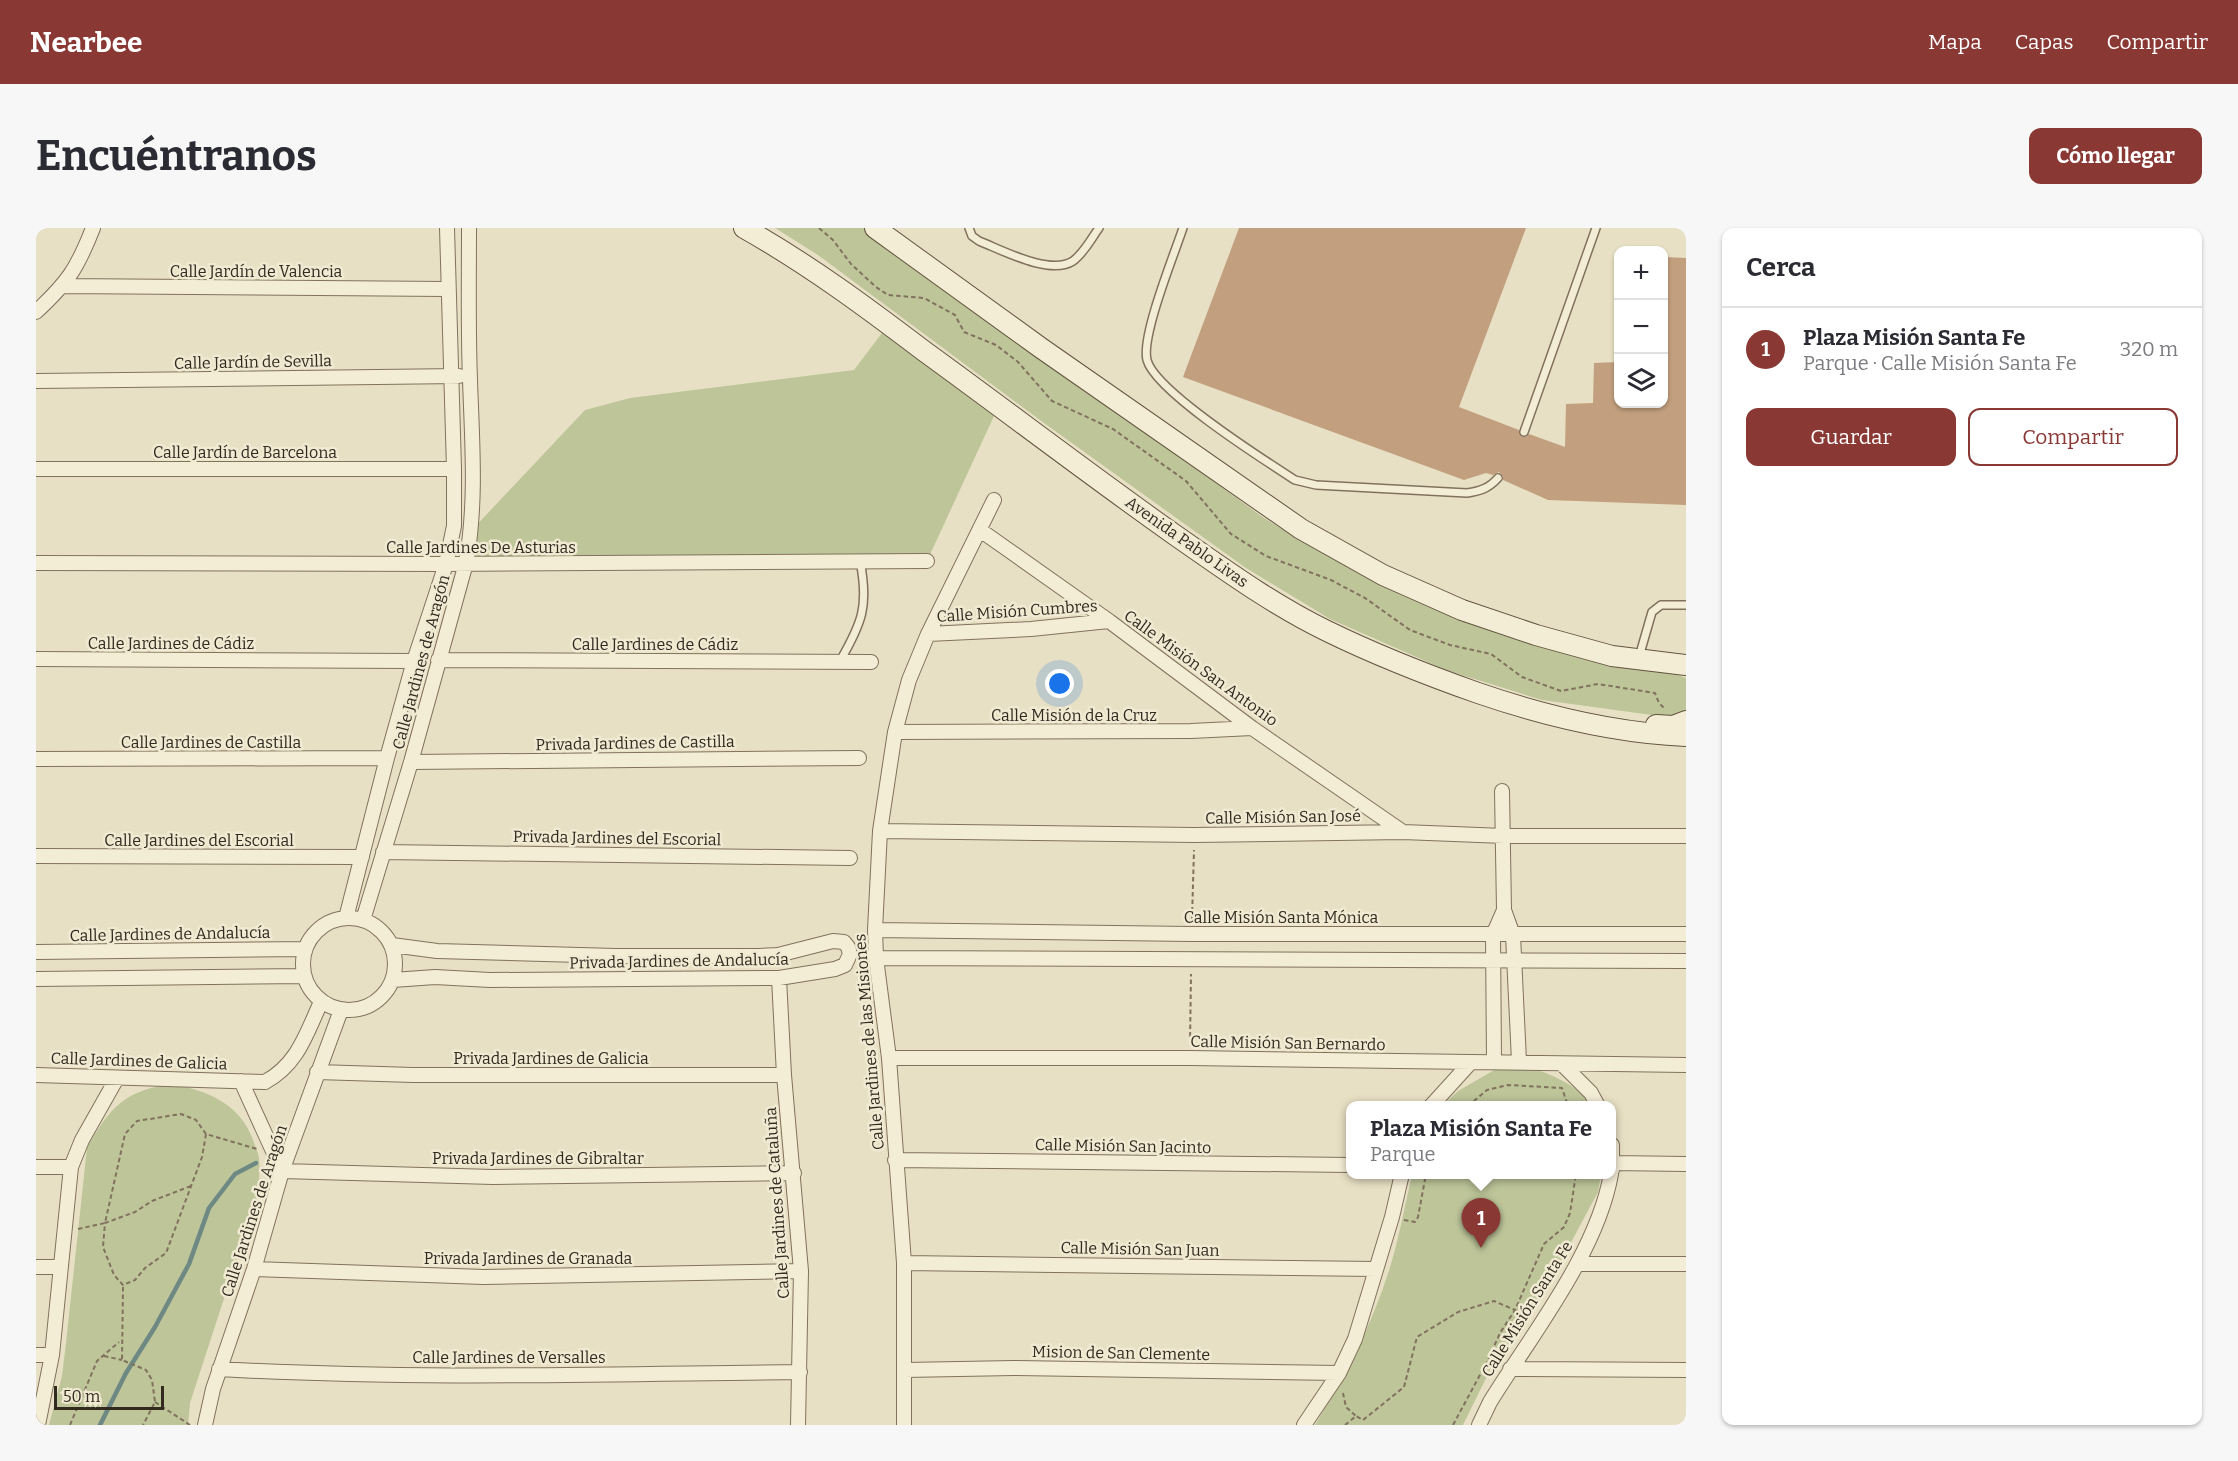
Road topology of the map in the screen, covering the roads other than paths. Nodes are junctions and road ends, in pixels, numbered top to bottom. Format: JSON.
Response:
{"nodes":[{"id":1,"x":93,"y":228,"type":"edge"},
{"id":2,"x":447,"y":228,"type":"edge"},
{"id":3,"x":469,"y":228,"type":"edge"},
{"id":4,"x":744,"y":228,"type":"edge"},
{"id":5,"x":875,"y":228,"type":"edge"},
{"id":6,"x":969,"y":228,"type":"edge"},
{"id":7,"x":1099,"y":228,"type":"edge"},
{"id":8,"x":1184,"y":228,"type":"edge"},
{"id":9,"x":1596,"y":228,"type":"edge"},
{"id":10,"x":63,"y":286,"type":"junction"},
{"id":11,"x":448,"y":289,"type":"junction"},
{"id":12,"x":36,"y":312,"type":"edge"},
{"id":13,"x":450,"y":376,"type":"junction"},
{"id":14,"x":470,"y":376,"type":"junction"},
{"id":15,"x":36,"y":381,"type":"edge"},
{"id":16,"x":1524,"y":432,"type":"dead end"},
{"id":17,"x":36,"y":469,"type":"edge"},
{"id":18,"x":454,"y":469,"type":"junction"},
{"id":19,"x":1498,"y":478,"type":"dead end"},
{"id":20,"x":994,"y":500,"type":"dead end"},
{"id":21,"x":980,"y":530,"type":"junction"},
{"id":22,"x":860,"y":561,"type":"junction"},
{"id":23,"x":927,"y":561,"type":"dead end"},
{"id":24,"x":36,"y":563,"type":"edge"},
{"id":25,"x":466,"y":563,"type":"junction"},
{"id":26,"x":446,"y":564,"type":"junction"},
{"id":27,"x":1686,"y":605,"type":"edge"},
{"id":28,"x":1109,"y":621,"type":"junction"},
{"id":29,"x":928,"y":634,"type":"junction"},
{"id":30,"x":36,"y":659,"type":"edge"},
{"id":31,"x":438,"y":660,"type":"junction"},
{"id":32,"x":1639,"y":660,"type":"junction"},
{"id":33,"x":414,"y":661,"type":"junction"},
{"id":34,"x":840,"y":662,"type":"junction"},
{"id":35,"x":871,"y":662,"type":"dead end"},
{"id":36,"x":1686,"y":665,"type":"edge"},
{"id":37,"x":1686,"y":721,"type":"edge"},
{"id":38,"x":1590,"y":723,"type":"junction"},
{"id":39,"x":1252,"y":728,"type":"junction"},
{"id":40,"x":895,"y":732,"type":"junction"},
{"id":41,"x":1686,"y":736,"type":"edge"},
{"id":42,"x":387,"y":758,"type":"junction"},
{"id":43,"x":859,"y":758,"type":"dead end"},
{"id":44,"x":36,"y":759,"type":"edge"},
{"id":45,"x":411,"y":762,"type":"junction"},
{"id":46,"x":1502,"y":791,"type":"dead end"},
{"id":47,"x":880,"y":831,"type":"junction"},
{"id":48,"x":1403,"y":832,"type":"junction"},
{"id":49,"x":1504,"y":836,"type":"junction"},
{"id":50,"x":1686,"y":836,"type":"edge"},
{"id":51,"x":383,"y":852,"type":"junction"},
{"id":52,"x":36,"y":856,"type":"edge"},
{"id":53,"x":362,"y":857,"type":"junction"},
{"id":54,"x":850,"y":858,"type":"dead end"},
{"id":55,"x":1504,"y":910,"type":"junction"},
{"id":56,"x":346,"y":918,"type":"junction"},
{"id":57,"x":363,"y":920,"type":"junction"},
{"id":58,"x":875,"y":930,"type":"junction"},
{"id":59,"x":1192,"y":934,"type":"junction"},
{"id":60,"x":1493,"y":934,"type":"junction"},
{"id":61,"x":1514,"y":934,"type":"junction"},
{"id":62,"x":1686,"y":934,"type":"edge"},
{"id":63,"x":392,"y":945,"type":"junction"},
{"id":64,"x":305,"y":949,"type":"junction"},
{"id":65,"x":36,"y":952,"type":"edge"},
{"id":66,"x":876,"y":958,"type":"junction"},
{"id":67,"x":1191,"y":960,"type":"junction"},
{"id":68,"x":1492,"y":960,"type":"junction"},
{"id":69,"x":1515,"y":960,"type":"junction"},
{"id":70,"x":1686,"y":961,"type":"edge"},
{"id":71,"x":304,"y":976,"type":"junction"},
{"id":72,"x":779,"y":978,"type":"junction"},
{"id":73,"x":36,"y":979,"type":"edge"},
{"id":74,"x":393,"y":980,"type":"junction"},
{"id":75,"x":321,"y":1002,"type":"junction"},
{"id":76,"x":341,"y":1010,"type":"junction"},
{"id":77,"x":889,"y":1058,"type":"junction"},
{"id":78,"x":1494,"y":1061,"type":"junction"},
{"id":79,"x":1519,"y":1061,"type":"junction"},
{"id":80,"x":1471,"y":1062,"type":"junction"},
{"id":81,"x":1563,"y":1065,"type":"junction"},
{"id":82,"x":1686,"y":1065,"type":"edge"},
{"id":83,"x":317,"y":1072,"type":"junction"},
{"id":84,"x":36,"y":1075,"type":"edge"},
{"id":85,"x":784,"y":1075,"type":"junction"},
{"id":86,"x":117,"y":1078,"type":"junction"},
{"id":87,"x":241,"y":1081,"type":"junction"},
{"id":88,"x":1436,"y":1101,"type":"edge"},
{"id":89,"x":1595,"y":1101,"type":"edge"},
{"id":90,"x":896,"y":1160,"type":"junction"},
{"id":91,"x":1686,"y":1164,"type":"edge"},
{"id":92,"x":1346,"y":1165,"type":"edge"},
{"id":93,"x":36,"y":1167,"type":"edge"},
{"id":94,"x":70,"y":1167,"type":"junction"},
{"id":95,"x":1616,"y":1169,"type":"edge"},
{"id":96,"x":282,"y":1171,"type":"junction"},
{"id":97,"x":794,"y":1173,"type":"junction"},
{"id":98,"x":1401,"y":1179,"type":"edge"},
{"id":99,"x":1610,"y":1179,"type":"edge"},
{"id":100,"x":904,"y":1263,"type":"junction"},
{"id":101,"x":1577,"y":1264,"type":"junction"},
{"id":102,"x":1686,"y":1264,"type":"edge"},
{"id":103,"x":36,"y":1267,"type":"edge"},
{"id":104,"x":60,"y":1268,"type":"junction"},
{"id":105,"x":254,"y":1269,"type":"junction"},
{"id":106,"x":1376,"y":1269,"type":"junction"},
{"id":107,"x":801,"y":1271,"type":"junction"},
{"id":108,"x":36,"y":1355,"type":"edge"},
{"id":109,"x":52,"y":1355,"type":"junction"},
{"id":110,"x":219,"y":1369,"type":"junction"},
{"id":111,"x":1510,"y":1369,"type":"junction"},
{"id":112,"x":904,"y":1370,"type":"junction"},
{"id":113,"x":1686,"y":1370,"type":"edge"},
{"id":114,"x":800,"y":1371,"type":"junction"},
{"id":115,"x":1338,"y":1373,"type":"junction"},
{"id":116,"x":38,"y":1425,"type":"edge"},
{"id":117,"x":205,"y":1425,"type":"edge"},
{"id":118,"x":798,"y":1425,"type":"edge"},
{"id":119,"x":904,"y":1425,"type":"edge"},
{"id":120,"x":1305,"y":1425,"type":"edge"},
{"id":121,"x":1479,"y":1425,"type":"edge"}],
"edges":[{"from":1,"to":10,"type":"street"},
{"from":2,"to":11,"type":"street","name":"Calle Jardines de Aragón"},
{"from":3,"to":14,"type":"street","name":"Calle Jardines de Aragón"},
{"from":4,"to":38,"type":"main road","name":"Avenida Pablo Livas"},
{"from":5,"to":32,"type":"main road"},
{"from":6,"to":7,"type":"lane"},
{"from":8,"to":19,"type":"lane"},
{"from":9,"to":16,"type":"lane"},
{"from":10,"to":11,"type":"street","name":"Calle Jardín de Valencia"},
{"from":10,"to":12,"type":"street"},
{"from":11,"to":13,"type":"street","name":"Calle Jardines de Aragón"},
{"from":13,"to":14,"type":"street","name":"Calle Jardín de Sevilla"},
{"from":13,"to":15,"type":"street","name":"Calle Jardín de Sevilla"},
{"from":13,"to":18,"type":"street","name":"Calle Jardines de Aragón"},
{"from":14,"to":25,"type":"street","name":"Calle Jardines de Aragón"},
{"from":17,"to":18,"type":"street","name":"Calle Jardín de Barcelona"},
{"from":18,"to":26,"type":"street","name":"Calle Jardines de Aragón"},
{"from":20,"to":21,"type":"street","name":"Calle Jardines de las Misiones"},
{"from":21,"to":28,"type":"street","name":"Calle Misión San Antonio"},
{"from":21,"to":29,"type":"street","name":"Calle Jardines de las Misiones"},
{"from":22,"to":23,"type":"street","name":"Calle Jardines De Asturias"},
{"from":22,"to":25,"type":"street","name":"Calle Jardines De Asturias"},
{"from":22,"to":34,"type":"lane"},
{"from":24,"to":26,"type":"street","name":"Calle Jardines De Asturias"},
{"from":25,"to":26,"type":"street","name":"Calle Jardines De Asturias"},
{"from":25,"to":31,"type":"street","name":"Calle Jardines de Aragón"},
{"from":26,"to":33,"type":"street","name":"Calle Jardines de Aragón"},
{"from":27,"to":32,"type":"lane"},
{"from":28,"to":29,"type":"street","name":"Calle Misión Cumbres"},
{"from":28,"to":39,"type":"street","name":"Calle Misión San Antonio"},
{"from":29,"to":40,"type":"street","name":"Calle Jardines de las Misiones"},
{"from":30,"to":33,"type":"street","name":"Calle Jardines de Cádiz"},
{"from":31,"to":34,"type":"street","name":"Calle Jardines de Cádiz"},
{"from":31,"to":45,"type":"street","name":"Calle Jardines de Aragón"},
{"from":32,"to":36,"type":"main road"},
{"from":33,"to":42,"type":"street","name":"Calle Jardines de Aragón"},
{"from":34,"to":35,"type":"street","name":"Calle Jardines de Cádiz"},
{"from":37,"to":38,"type":"main road"},
{"from":38,"to":41,"type":"main road","name":"Avenida Pablo Livas"},
{"from":39,"to":40,"type":"street","name":"Calle Misión de la Cruz"},
{"from":39,"to":48,"type":"street","name":"Calle Misión San Antonio"},
{"from":40,"to":47,"type":"street","name":"Calle Jardines de las Misiones"},
{"from":42,"to":44,"type":"street","name":"Calle Jardines de Castilla"},
{"from":42,"to":53,"type":"street","name":"Calle Jardines de Aragón"},
{"from":43,"to":45,"type":"street","name":"Privada Jardines de Castilla"},
{"from":45,"to":51,"type":"street","name":"Calle Jardines de Aragón"},
{"from":46,"to":49,"type":"street"},
{"from":47,"to":48,"type":"street","name":"Calle Misión San José"},
{"from":47,"to":58,"type":"street","name":"Calle Jardines de las Misiones"},
{"from":48,"to":49,"type":"street","name":"Calle Misión San José"},
{"from":49,"to":50,"type":"street","name":"Calle Misión San José"},
{"from":49,"to":55,"type":"street"},
{"from":51,"to":54,"type":"street","name":"Privada Jardines del Escorial"},
{"from":51,"to":57,"type":"street","name":"Calle Jardines de Aragón"},
{"from":52,"to":53,"type":"street","name":"Calle Jardines del Escorial"},
{"from":53,"to":56,"type":"street","name":"Calle Jardines de Aragón"},
{"from":55,"to":60,"type":"street"},
{"from":55,"to":61,"type":"street"},
{"from":56,"to":57,"type":"street"},
{"from":56,"to":64,"type":"street"},
{"from":57,"to":63,"type":"street"},
{"from":58,"to":59,"type":"street","name":"Calle Misión Santa Mónica"},
{"from":58,"to":66,"type":"street","name":"Calle Jardines de las Misiones"},
{"from":59,"to":60,"type":"street","name":"Calle Misión Santa Mónica"},
{"from":59,"to":67,"type":"street"},
{"from":60,"to":61,"type":"street","name":"Calle Misión Santa Mónica"},
{"from":60,"to":68,"type":"street"},
{"from":61,"to":62,"type":"street","name":"Calle Misión Santa Mónica"},
{"from":61,"to":69,"type":"street"},
{"from":63,"to":72,"type":"street","name":"Privada Jardines de Andalucía"},
{"from":63,"to":74,"type":"street"},
{"from":64,"to":65,"type":"street","name":"Calle Jardines de Andalucía"},
{"from":64,"to":71,"type":"street"},
{"from":66,"to":67,"type":"street"},
{"from":66,"to":77,"type":"street","name":"Calle Jardines de las Misiones"},
{"from":67,"to":68,"type":"street"},
{"from":68,"to":69,"type":"street"},
{"from":68,"to":78,"type":"street"},
{"from":69,"to":70,"type":"street"},
{"from":69,"to":79,"type":"street"},
{"from":71,"to":73,"type":"street"},
{"from":71,"to":75,"type":"street"},
{"from":72,"to":74,"type":"street","name":"Privada Jardines de Andalucía"},
{"from":72,"to":85,"type":"street","name":"Calle Jardines de Cataluña"},
{"from":74,"to":76,"type":"street"},
{"from":75,"to":76,"type":"street"},
{"from":75,"to":87,"type":"street","name":"Calle Jardines de Galicia"},
{"from":76,"to":83,"type":"street","name":"Calle Jardines de Aragón"},
{"from":77,"to":80,"type":"street","name":"Calle Misión San Bernardo"},
{"from":77,"to":90,"type":"street","name":"Calle Jardines de las Misiones"},
{"from":78,"to":79,"type":"street","name":"Calle Misión San Bernardo"},
{"from":78,"to":80,"type":"street","name":"Calle Misión San Bernardo"},
{"from":79,"to":81,"type":"street","name":"Calle Misión San Bernardo"},
{"from":80,"to":88,"type":"street"},
{"from":81,"to":82,"type":"street","name":"Calle Misión San Bernardo"},
{"from":81,"to":89,"type":"street"},
{"from":83,"to":85,"type":"street","name":"Privada Jardines de Galicia"},
{"from":83,"to":96,"type":"street","name":"Calle Jardines de Aragón"},
{"from":84,"to":86,"type":"street","name":"Calle Jardines de Galicia"},
{"from":85,"to":97,"type":"street","name":"Calle Jardines de Cataluña"},
{"from":86,"to":87,"type":"street","name":"Calle Jardines de Galicia"},
{"from":86,"to":94,"type":"street"},
{"from":87,"to":96,"type":"street","name":"Calle Jardines de Galicia"},
{"from":90,"to":92,"type":"street","name":"Calle Misión San Jacinto"},
{"from":90,"to":100,"type":"street","name":"Calle Jardines de las Misiones"},
{"from":91,"to":95,"type":"street"},
{"from":93,"to":94,"type":"street"},
{"from":94,"to":104,"type":"street"},
{"from":96,"to":97,"type":"street","name":"Privada Jardines de Gibraltar"},
{"from":96,"to":105,"type":"street","name":"Calle Jardines de Aragón"},
{"from":97,"to":107,"type":"street","name":"Calle Jardines de Cataluña"},
{"from":98,"to":106,"type":"street"},
{"from":99,"to":101,"type":"street","name":"Calle Misión Santa Fe"},
{"from":100,"to":106,"type":"street","name":"Calle Misión San Juan"},
{"from":100,"to":112,"type":"street","name":"Calle Jardines de las Misiones"},
{"from":101,"to":102,"type":"street"},
{"from":101,"to":111,"type":"street","name":"Calle Misión Santa Fe"},
{"from":103,"to":104,"type":"street"},
{"from":104,"to":109,"type":"street"},
{"from":105,"to":107,"type":"street","name":"Privada Jardines de Granada"},
{"from":105,"to":110,"type":"street","name":"Calle Jardines de Aragón"},
{"from":106,"to":115,"type":"street"},
{"from":107,"to":114,"type":"street","name":"Calle Jardines de Cataluña"},
{"from":108,"to":109,"type":"street"},
{"from":109,"to":116,"type":"street"},
{"from":110,"to":114,"type":"street","name":"Calle Jardines de Versalles"},
{"from":110,"to":117,"type":"street","name":"Calle Jardines de Aragón"},
{"from":111,"to":113,"type":"street"},
{"from":111,"to":121,"type":"street","name":"Calle Misión Santa Fe"},
{"from":112,"to":115,"type":"street","name":"Mision de San Clemente"},
{"from":112,"to":119,"type":"street","name":"Calle Jardines de las Misiones"},
{"from":114,"to":118,"type":"street","name":"Calle Jardines de Cataluña"},
{"from":115,"to":120,"type":"street"}]}
